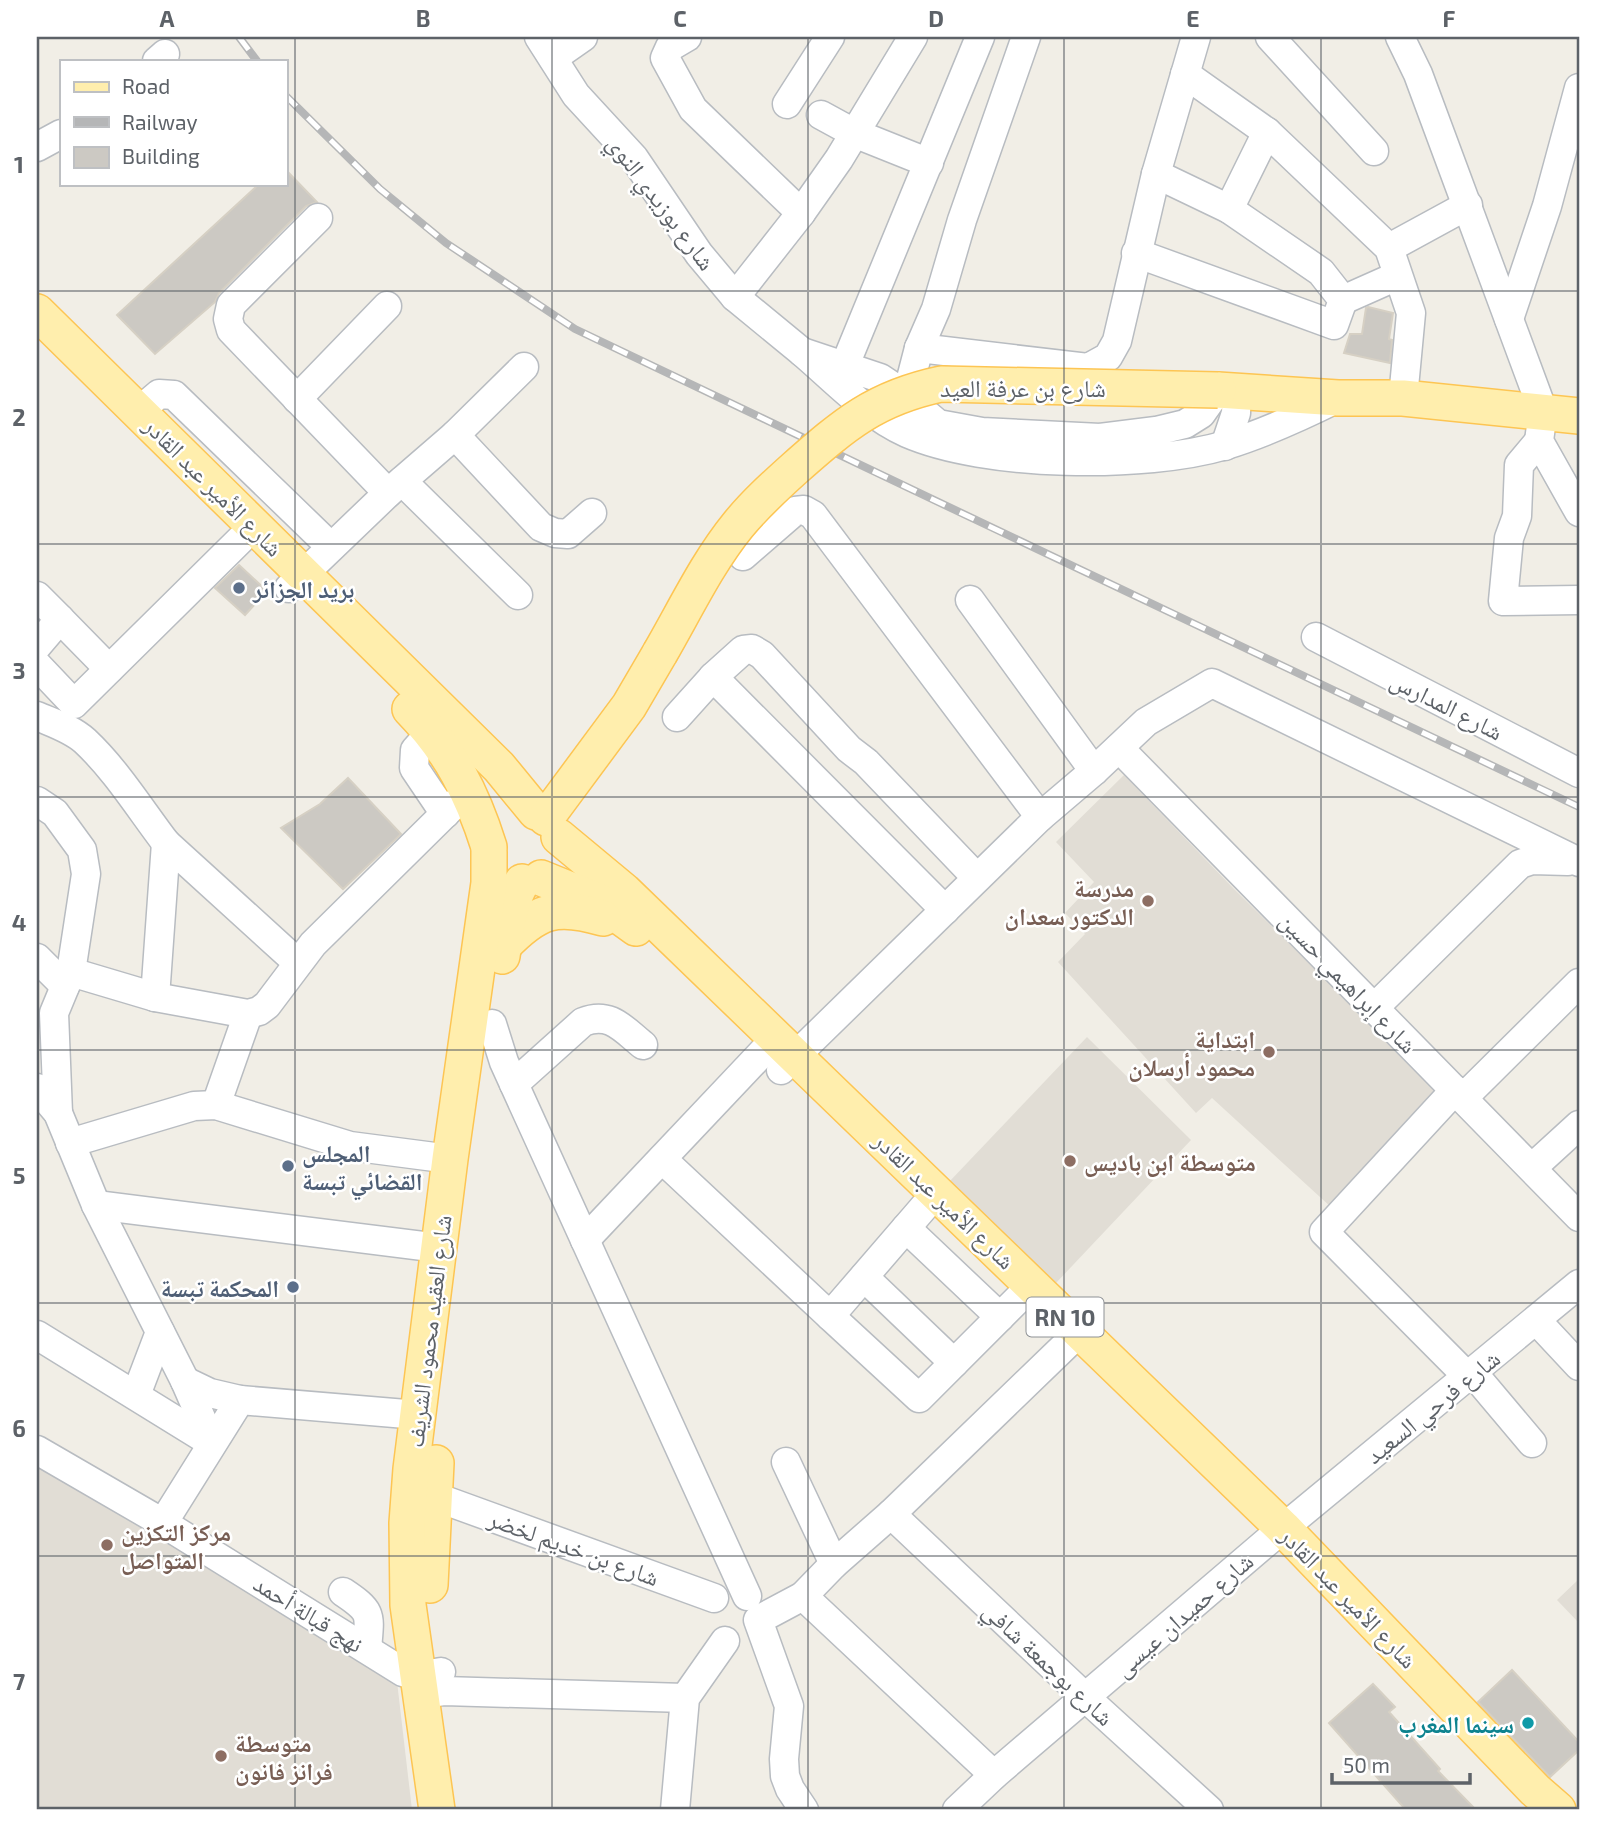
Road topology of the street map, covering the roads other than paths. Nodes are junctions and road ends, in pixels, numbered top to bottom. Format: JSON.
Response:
{"nodes":[{"id":1,"x":583,"y":37,"type":"edge"},
{"id":2,"x":687,"y":37,"type":"edge"},
{"id":3,"x":830,"y":37,"type":"edge"},
{"id":4,"x":913,"y":37,"type":"edge"},
{"id":5,"x":980,"y":37,"type":"edge"},
{"id":6,"x":1026,"y":37,"type":"edge"},
{"id":7,"x":1196,"y":37,"type":"edge"},
{"id":8,"x":1270,"y":37,"type":"edge"},
{"id":9,"x":1400,"y":37,"type":"edge"},
{"id":10,"x":546,"y":47,"type":"edge"},
{"id":11,"x":1185,"y":74,"type":"junction"},
{"id":12,"x":1579,"y":88,"type":"edge"},
{"id":13,"x":787,"y":103,"type":"dead end"},
{"id":14,"x":821,"y":115,"type":"dead end"},
{"id":15,"x":1267,"y":132,"type":"junction"},
{"id":16,"x":855,"y":133,"type":"junction"},
{"id":17,"x":60,"y":135,"type":"edge"},
{"id":18,"x":37,"y":147,"type":"edge"},
{"id":19,"x":1374,"y":151,"type":"dead end"},
{"id":20,"x":929,"y":163,"type":"junction"},
{"id":21,"x":1156,"y":174,"type":"junction"},
{"id":22,"x":1468,"y":205,"type":"junction"},
{"id":23,"x":1229,"y":209,"type":"junction"},
{"id":24,"x":801,"y":213,"type":"junction"},
{"id":25,"x":318,"y":218,"type":"dead end"},
{"id":26,"x":1390,"y":248,"type":"junction"},
{"id":27,"x":1136,"y":253,"type":"junction"},
{"id":28,"x":1397,"y":276,"type":"junction"},
{"id":29,"x":735,"y":298,"type":"junction"},
{"id":30,"x":1343,"y":300,"type":"junction"},
{"id":31,"x":387,"y":306,"type":"dead end"},
{"id":32,"x":37,"y":312,"type":"edge"},
{"id":33,"x":1509,"y":319,"type":"junction"},
{"id":34,"x":37,"y":339,"type":"edge"},
{"id":35,"x":919,"y":348,"type":"junction"},
{"id":36,"x":802,"y":352,"type":"junction"},
{"id":37,"x":845,"y":365,"type":"junction"},
{"id":38,"x":524,"y":367,"type":"dead end"},
{"id":39,"x":1228,"y":390,"type":"junction"},
{"id":40,"x":906,"y":398,"type":"junction"},
{"id":41,"x":1338,"y":398,"type":"junction"},
{"id":42,"x":1403,"y":398,"type":"junction"},
{"id":43,"x":297,"y":399,"type":"junction"},
{"id":44,"x":139,"y":411,"type":"junction"},
{"id":45,"x":1579,"y":416,"type":"edge"},
{"id":46,"x":1541,"y":426,"type":"junction"},
{"id":47,"x":906,"y":433,"type":"junction"},
{"id":48,"x":455,"y":435,"type":"junction"},
{"id":49,"x":1225,"y":446,"type":"junction"},
{"id":50,"x":395,"y":487,"type":"junction"},
{"id":51,"x":1579,"y":512,"type":"edge"},
{"id":52,"x":592,"y":513,"type":"dead end"},
{"id":53,"x":241,"y":539,"type":"junction"},
{"id":54,"x":331,"y":547,"type":"junction"},
{"id":55,"x":743,"y":556,"type":"dead end"},
{"id":56,"x":296,"y":581,"type":"junction"},
{"id":57,"x":518,"y":595,"type":"dead end"},
{"id":58,"x":37,"y":596,"type":"edge"},
{"id":59,"x":970,"y":600,"type":"dead end"},
{"id":60,"x":1579,"y":600,"type":"edge"},
{"id":61,"x":60,"y":620,"type":"junction"},
{"id":62,"x":1316,"y":637,"type":"dead end"},
{"id":63,"x":37,"y":646,"type":"edge"},
{"id":64,"x":37,"y":664,"type":"edge"},
{"id":65,"x":109,"y":669,"type":"junction"},
{"id":66,"x":713,"y":677,"type":"junction"},
{"id":67,"x":56,"y":715,"type":"edge"},
{"id":68,"x":677,"y":717,"type":"dead end"},
{"id":69,"x":1119,"y":748,"type":"junction"},
{"id":70,"x":1094,"y":771,"type":"junction"},
{"id":71,"x":1579,"y":773,"type":"edge"},
{"id":72,"x":37,"y":801,"type":"edge"},
{"id":73,"x":456,"y":802,"type":"junction"},
{"id":74,"x":1040,"y":817,"type":"junction"},
{"id":75,"x":547,"y":822,"type":"junction"},
{"id":76,"x":166,"y":843,"type":"junction"},
{"id":77,"x":489,"y":850,"type":"junction"},
{"id":78,"x":1579,"y":861,"type":"edge"},
{"id":79,"x":977,"y":878,"type":"junction"},
{"id":80,"x":532,"y":880,"type":"junction"},
{"id":81,"x":945,"y":910,"type":"junction"},
{"id":82,"x":639,"y":931,"type":"junction"},
{"id":83,"x":504,"y":945,"type":"junction"},
{"id":84,"x":37,"y":958,"type":"edge"},
{"id":85,"x":298,"y":963,"type":"junction"},
{"id":86,"x":68,"y":979,"type":"junction"},
{"id":87,"x":1579,"y":983,"type":"edge"},
{"id":88,"x":155,"y":997,"type":"junction"},
{"id":89,"x":1374,"y":1008,"type":"junction"},
{"id":90,"x":248,"y":1014,"type":"junction"},
{"id":91,"x":45,"y":1019,"type":"edge"},
{"id":92,"x":492,"y":1024,"type":"junction"},
{"id":93,"x":643,"y":1045,"type":"dead end"},
{"id":94,"x":779,"y":1054,"type":"junction"},
{"id":95,"x":514,"y":1084,"type":"junction"},
{"id":96,"x":37,"y":1088,"type":"edge"},
{"id":97,"x":1459,"y":1094,"type":"junction"},
{"id":98,"x":216,"y":1105,"type":"junction"},
{"id":99,"x":58,"y":1113,"type":"junction"},
{"id":100,"x":1579,"y":1125,"type":"edge"},
{"id":101,"x":70,"y":1143,"type":"junction"},
{"id":102,"x":450,"y":1159,"type":"junction"},
{"id":103,"x":662,"y":1159,"type":"junction"},
{"id":104,"x":1532,"y":1168,"type":"junction"},
{"id":105,"x":96,"y":1205,"type":"junction"},
{"id":106,"x":1579,"y":1216,"type":"edge"},
{"id":107,"x":915,"y":1217,"type":"junction"},
{"id":108,"x":585,"y":1240,"type":"junction"},
{"id":109,"x":439,"y":1248,"type":"junction"},
{"id":110,"x":864,"y":1277,"type":"junction"},
{"id":111,"x":1579,"y":1284,"type":"edge"},
{"id":112,"x":1009,"y":1308,"type":"junction"},
{"id":113,"x":830,"y":1316,"type":"junction"},
{"id":114,"x":1536,"y":1320,"type":"junction"},
{"id":115,"x":160,"y":1332,"type":"junction"},
{"id":116,"x":37,"y":1335,"type":"edge"},
{"id":117,"x":1067,"y":1344,"type":"junction"},
{"id":118,"x":954,"y":1363,"type":"junction"},
{"id":119,"x":1579,"y":1366,"type":"edge"},
{"id":120,"x":1471,"y":1375,"type":"junction"},
{"id":121,"x":185,"y":1381,"type":"junction"},
{"id":122,"x":136,"y":1395,"type":"junction"},
{"id":123,"x":240,"y":1400,"type":"junction"},
{"id":124,"x":418,"y":1415,"type":"junction"},
{"id":125,"x":212,"y":1443,"type":"junction"},
{"id":126,"x":1532,"y":1443,"type":"dead end"},
{"id":127,"x":37,"y":1450,"type":"edge"},
{"id":128,"x":786,"y":1462,"type":"dead end"},
{"id":129,"x":433,"y":1496,"type":"junction"},
{"id":130,"x":891,"y":1514,"type":"junction"},
{"id":131,"x":163,"y":1523,"type":"junction"},
{"id":132,"x":1276,"y":1534,"type":"junction"},
{"id":133,"x":834,"y":1564,"type":"junction"},
{"id":134,"x":343,"y":1592,"type":"dead end"},
{"id":135,"x":803,"y":1596,"type":"junction"},
{"id":136,"x":714,"y":1598,"type":"junction"},
{"id":137,"x":752,"y":1608,"type":"junction"},
{"id":138,"x":724,"y":1641,"type":"junction"},
{"id":139,"x":367,"y":1649,"type":"junction"},
{"id":140,"x":431,"y":1683,"type":"junction"},
{"id":141,"x":685,"y":1698,"type":"junction"},
{"id":142,"x":1086,"y":1698,"type":"junction"},
{"id":143,"x":994,"y":1775,"type":"junction"},
{"id":144,"x":1579,"y":1802,"type":"edge"},
{"id":145,"x":437,"y":1810,"type":"edge"},
{"id":146,"x":461,"y":1810,"type":"edge"},
{"id":147,"x":675,"y":1810,"type":"edge"},
{"id":148,"x":804,"y":1810,"type":"edge"},
{"id":149,"x":957,"y":1810,"type":"edge"},
{"id":150,"x":1209,"y":1810,"type":"edge"},
{"id":151,"x":1526,"y":1810,"type":"edge"},
{"id":152,"x":1558,"y":1810,"type":"edge"},
{"id":153,"x":1566,"y":1810,"type":"edge"}],
"edges":[{"from":1,"to":10,"type":"street"},
{"from":2,"to":24,"type":"street"},
{"from":3,"to":13,"type":"street"},
{"from":4,"to":16,"type":"street"},
{"from":5,"to":20,"type":"street"},
{"from":6,"to":35,"type":"street"},
{"from":7,"to":11,"type":"street"},
{"from":8,"to":19,"type":"street"},
{"from":9,"to":22,"type":"street"},
{"from":10,"to":29,"type":"street","name":"شارع بوزيدي النوي"},
{"from":11,"to":15,"type":"street"},
{"from":11,"to":21,"type":"street"},
{"from":12,"to":33,"type":"street"},
{"from":14,"to":16,"type":"street"},
{"from":15,"to":23,"type":"street"},
{"from":15,"to":26,"type":"street"},
{"from":16,"to":20,"type":"street"},
{"from":16,"to":24,"type":"street"},
{"from":17,"to":18,"type":"street"},
{"from":20,"to":37,"type":"street"},
{"from":21,"to":23,"type":"street"},
{"from":21,"to":27,"type":"street"},
{"from":22,"to":26,"type":"street"},
{"from":22,"to":33,"type":"street"},
{"from":23,"to":30,"type":"street"},
{"from":24,"to":29,"type":"street"},
{"from":25,"to":43,"type":"street"},
{"from":26,"to":28,"type":"street"},
{"from":27,"to":30,"type":"street"},
{"from":27,"to":35,"type":"street"},
{"from":28,"to":30,"type":"street"},
{"from":28,"to":42,"type":"street"},
{"from":29,"to":36,"type":"street","name":"شارع بوزيدي النوي"},
{"from":31,"to":43,"type":"street"},
{"from":32,"to":44,"type":"main road","name":"شارع الأمير عبد القادر","number":"RN 10"},
{"from":33,"to":46,"type":"street"},
{"from":34,"to":53,"type":"main road","name":"شارع الأمير عبد القادر","number":"RN 10"},
{"from":35,"to":40,"type":"street"},
{"from":36,"to":37,"type":"street","name":"شارع بوزيدي النوي"},
{"from":36,"to":47,"type":"street","name":"شارع بوزيدي النوي"},
{"from":37,"to":40,"type":"street","name":"شارع بوزيدي النوي"},
{"from":38,"to":48,"type":"street"},
{"from":39,"to":40,"type":"street","name":"شارع بوزيدي النوي"},
{"from":39,"to":41,"type":"main road","name":"شارع بن عرفة العيد"},
{"from":39,"to":49,"type":"street"},
{"from":39,"to":75,"type":"main road","name":"شارع بن عرفة العيد","bridge":true},
{"from":40,"to":47,"type":"street"},
{"from":41,"to":42,"type":"main road","name":"شارع بن عرفة العيد"},
{"from":41,"to":49,"type":"street","name":"شارع بوزيدي النوي"},
{"from":42,"to":46,"type":"main road","name":"شارع بن عرفة العيد"},
{"from":43,"to":50,"type":"street"},
{"from":44,"to":54,"type":"street"},
{"from":44,"to":56,"type":"main road","name":"شارع الأمير عبد القادر","number":"RN 10"},
{"from":45,"to":46,"type":"main road","name":"شارع بن عرفة العيد"},
{"from":46,"to":51,"type":"street"},
{"from":46,"to":60,"type":"street"},
{"from":47,"to":49,"type":"street","name":"شارع بوزيدي النوي"},
{"from":48,"to":50,"type":"street"},
{"from":48,"to":52,"type":"street"},
{"from":50,"to":54,"type":"street"},
{"from":50,"to":57,"type":"street"},
{"from":53,"to":56,"type":"main road","name":"شارع الأمير عبد القادر","number":"RN 10"},
{"from":53,"to":65,"type":"street"},
{"from":54,"to":56,"type":"street"},
{"from":55,"to":74,"type":"street"},
{"from":56,"to":73,"type":"main road","name":"شارع الأمير عبد القادر","number":"RN 10"},
{"from":56,"to":75,"type":"main road","name":"شارع الأمير عبد القادر","number":"RN 10"},
{"from":58,"to":61,"type":"street"},
{"from":59,"to":70,"type":"street"},
{"from":61,"to":63,"type":"street"},
{"from":61,"to":65,"type":"street"},
{"from":62,"to":71,"type":"street","name":"شارع المدارس"},
{"from":64,"to":67,"type":"street"},
{"from":65,"to":67,"type":"street"},
{"from":66,"to":68,"type":"street"},
{"from":66,"to":79,"type":"street"},
{"from":66,"to":81,"type":"street"},
{"from":67,"to":76,"type":"street"},
{"from":69,"to":70,"type":"street"},
{"from":69,"to":78,"type":"street"},
{"from":69,"to":89,"type":"street","name":"شارع إبراهيمي حسين"},
{"from":70,"to":74,"type":"street"},
{"from":72,"to":86,"type":"street"},
{"from":73,"to":77,"type":"main road","name":"شارع الأمير عبد القادر","number":"RN 10"},
{"from":73,"to":85,"type":"street"},
{"from":74,"to":79,"type":"street"},
{"from":75,"to":77,"type":"main road"},
{"from":75,"to":80,"type":"main road"},
{"from":75,"to":94,"type":"main road","name":"شارع الأمير عبد القادر","number":"RN 10"},
{"from":76,"to":85,"type":"street"},
{"from":76,"to":88,"type":"street"},
{"from":77,"to":80,"type":"main road"},
{"from":77,"to":102,"type":"main road","name":"شارع العقيد محمود الشريف"},
{"from":78,"to":89,"type":"street"},
{"from":79,"to":81,"type":"street"},
{"from":80,"to":82,"type":"main road","name":"شارع الأمير عبد القادر","number":"RN 10"},
{"from":80,"to":83,"type":"main road","name":"شارع العقيد محمود الشريف"},
{"from":81,"to":94,"type":"street"},
{"from":82,"to":83,"type":"main road"},
{"from":82,"to":94,"type":"main road","name":"شارع الأمير عبد القادر","number":"RN 10"},
{"from":83,"to":92,"type":"main road","name":"شارع العقيد محمود الشريف"},
{"from":84,"to":86,"type":"street"},
{"from":85,"to":90,"type":"street"},
{"from":86,"to":88,"type":"street"},
{"from":86,"to":91,"type":"street"},
{"from":87,"to":97,"type":"street"},
{"from":88,"to":90,"type":"street"},
{"from":89,"to":97,"type":"street","name":"شارع إبراهيمي حسين"},
{"from":90,"to":98,"type":"street"},
{"from":91,"to":99,"type":"street"},
{"from":92,"to":95,"type":"street"},
{"from":92,"to":129,"type":"main road","name":"شارع العقيد محمود الشريف"},
{"from":93,"to":95,"type":"street"},
{"from":94,"to":103,"type":"street"},
{"from":94,"to":107,"type":"main road","name":"شارع الأمير عبد القادر","number":"RN 10"},
{"from":94,"to":132,"type":"main road","name":"شارع الأمير عبد القادر","number":"RN 10"},
{"from":95,"to":108,"type":"street"},
{"from":96,"to":99,"type":"street"},
{"from":97,"to":104,"type":"street","name":"شارع إبراهيمي حسين"},
{"from":97,"to":120,"type":"street"},
{"from":98,"to":101,"type":"street"},
{"from":98,"to":102,"type":"street"},
{"from":99,"to":101,"type":"street"},
{"from":100,"to":104,"type":"street"},
{"from":101,"to":105,"type":"street"},
{"from":102,"to":109,"type":"main road","name":"شارع العقيد محمود الشريف"},
{"from":103,"to":108,"type":"street"},
{"from":103,"to":113,"type":"street"},
{"from":104,"to":106,"type":"street","name":"شارع إبراهيمي حسين"},
{"from":105,"to":109,"type":"street"},
{"from":105,"to":115,"type":"street"},
{"from":107,"to":110,"type":"street"},
{"from":107,"to":112,"type":"main road","name":"شارع الأمير عبد القادر","number":"RN 10"},
{"from":108,"to":137,"type":"street"},
{"from":109,"to":124,"type":"main road","name":"شارع العقيد محمود الشريف"},
{"from":110,"to":113,"type":"street"},
{"from":110,"to":118,"type":"street"},
{"from":111,"to":114,"type":"street","name":"شارع فرحي السعيد"},
{"from":112,"to":117,"type":"main road","name":"شارع الأمير عبد القادر","number":"RN 10"},
{"from":112,"to":118,"type":"street"},
{"from":113,"to":118,"type":"street"},
{"from":114,"to":119,"type":"street"},
{"from":114,"to":120,"type":"street","name":"شارع فرحي السعيد"},
{"from":115,"to":121,"type":"street"},
{"from":115,"to":122,"type":"street"},
{"from":116,"to":122,"type":"street"},
{"from":117,"to":130,"type":"street"},
{"from":117,"to":132,"type":"main road","name":"شارع الأمير عبد القادر","number":"RN 10"},
{"from":120,"to":126,"type":"street"},
{"from":120,"to":132,"type":"street","name":"شارع فرحي السعيد"},
{"from":121,"to":123,"type":"street"},
{"from":121,"to":125,"type":"street"},
{"from":122,"to":125,"type":"street"},
{"from":123,"to":124,"type":"street"},
{"from":123,"to":125,"type":"street"},
{"from":124,"to":140,"type":"main road","name":"شارع العقيد محمود الشريف"},
{"from":125,"to":131,"type":"street"},
{"from":127,"to":131,"type":"street","name":"نهج قبالة أحمد"},
{"from":128,"to":133,"type":"street"},
{"from":129,"to":136,"type":"street","name":"شارع بن خديم لخضر"},
{"from":129,"to":140,"type":"main road","name":"شارع العقيد محمود الشريف"},
{"from":130,"to":133,"type":"street"},
{"from":130,"to":142,"type":"street","name":"شارع بوجمعة شافي"},
{"from":131,"to":139,"type":"street","name":"نهج قبالة أحمد"},
{"from":132,"to":142,"type":"street","name":"شارع حميدان عيسى"},
{"from":132,"to":151,"type":"main road","name":"شارع الأمير عبد القادر","number":"RN 10"},
{"from":132,"to":152,"type":"main road","name":"شارع الأمير عبد القادر","number":"RN 10"},
{"from":133,"to":135,"type":"street"},
{"from":134,"to":139,"type":"street"},
{"from":135,"to":137,"type":"street"},
{"from":135,"to":143,"type":"street"},
{"from":136,"to":137,"type":"street"},
{"from":136,"to":138,"type":"street"},
{"from":137,"to":138,"type":"street"},
{"from":137,"to":148,"type":"street"},
{"from":138,"to":141,"type":"street"},
{"from":139,"to":140,"type":"street","name":"نهج قبالة أحمد"},
{"from":140,"to":141,"type":"street"},
{"from":140,"to":145,"type":"main road","name":"شارع العقيد محمود الشريف"},
{"from":140,"to":146,"type":"main road","name":"شارع العقيد محمود الشريف"},
{"from":141,"to":147,"type":"street"},
{"from":142,"to":143,"type":"street","name":"شارع حميدان عيسى"},
{"from":142,"to":150,"type":"street","name":"شارع بوجمعة شافي"},
{"from":143,"to":149,"type":"street","name":"شارع حميدان عيسى"},
{"from":144,"to":153,"type":"main road"}]}
